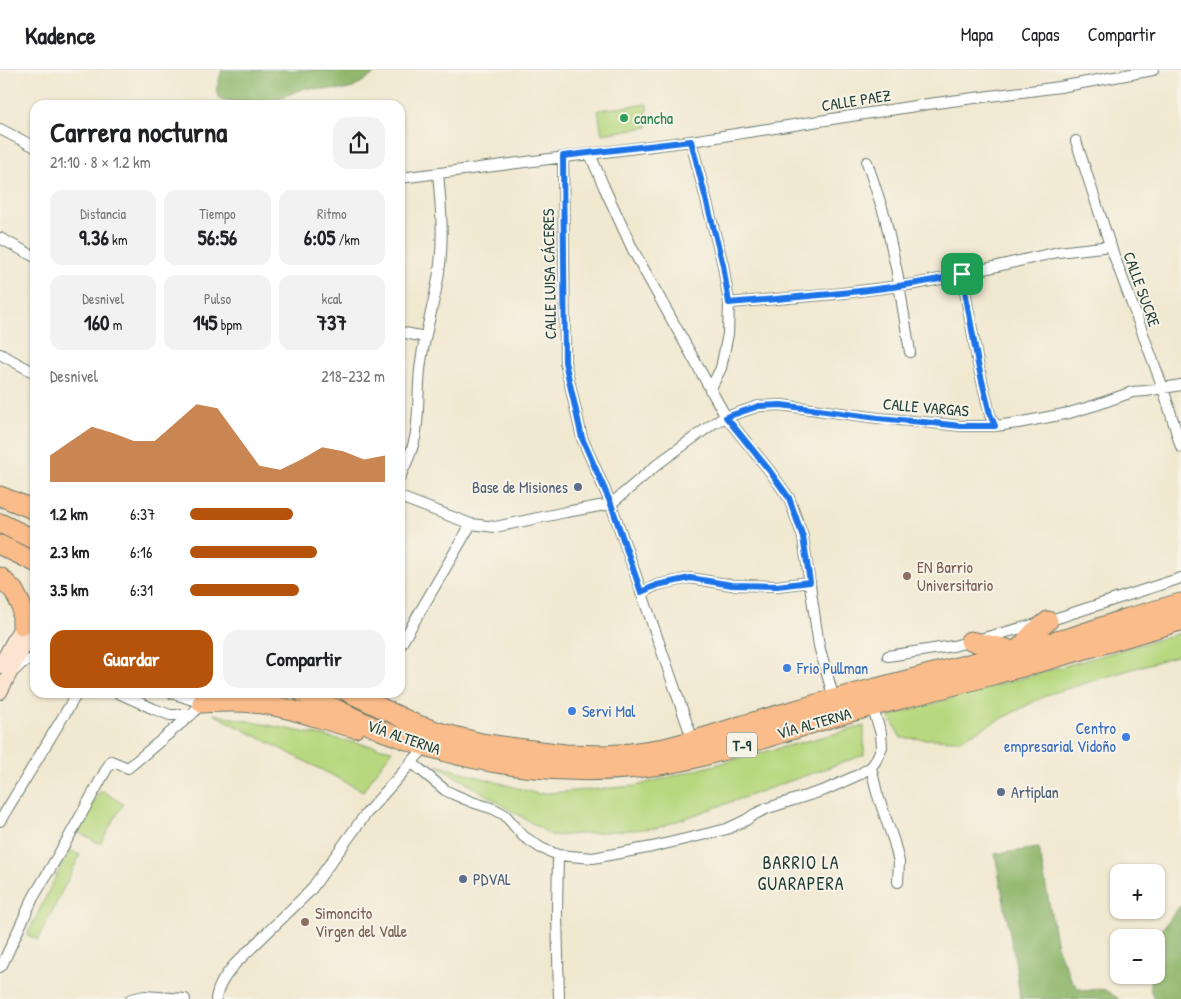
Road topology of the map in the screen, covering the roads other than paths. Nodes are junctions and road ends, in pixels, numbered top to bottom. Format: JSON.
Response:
{"nodes":[{"id":1,"x":1153,"y":70,"type":"edge"},
{"id":2,"x":0,"y":129,"type":"edge"},
{"id":3,"x":1076,"y":140,"type":"dead end"},
{"id":4,"x":691,"y":141,"type":"junction"},
{"id":5,"x":30,"y":144,"type":"edge"},
{"id":6,"x":590,"y":154,"type":"junction"},
{"id":7,"x":563,"y":156,"type":"junction"},
{"id":8,"x":867,"y":162,"type":"dead end"},
{"id":9,"x":438,"y":173,"type":"junction"},
{"id":10,"x":405,"y":177,"type":"edge"},
{"id":11,"x":0,"y":238,"type":"edge"},
{"id":12,"x":1111,"y":246,"type":"junction"},
{"id":13,"x":30,"y":254,"type":"edge"},
{"id":14,"x":962,"y":274,"type":"junction"},
{"id":15,"x":899,"y":286,"type":"junction"},
{"id":16,"x":729,"y":303,"type":"junction"},
{"id":17,"x":405,"y":333,"type":"edge"},
{"id":18,"x":425,"y":337,"type":"junction"},
{"id":19,"x":910,"y":352,"type":"dead end"},
{"id":20,"x":0,"y":354,"type":"edge"},
{"id":21,"x":30,"y":370,"type":"edge"},
{"id":22,"x":1181,"y":385,"type":"edge"},
{"id":23,"x":1162,"y":388,"type":"junction"},
{"id":24,"x":710,"y":390,"type":"junction"},
{"id":25,"x":726,"y":417,"type":"junction"},
{"id":26,"x":995,"y":426,"type":"junction"},
{"id":27,"x":1181,"y":447,"type":"edge"},
{"id":28,"x":405,"y":466,"type":"edge"},
{"id":29,"x":0,"y":496,"type":"edge"},
{"id":30,"x":405,"y":499,"type":"edge"},
{"id":31,"x":611,"y":504,"type":"junction"},
{"id":32,"x":30,"y":508,"type":"edge"},
{"id":33,"x":0,"y":523,"type":"edge"},
{"id":34,"x":471,"y":524,"type":"junction"},
{"id":35,"x":30,"y":538,"type":"edge"},
{"id":36,"x":0,"y":545,"type":"edge"},
{"id":37,"x":30,"y":560,"type":"edge"},
{"id":38,"x":0,"y":577,"type":"edge"},
{"id":39,"x":1181,"y":578,"type":"edge"},
{"id":40,"x":810,"y":582,"type":"junction"},
{"id":41,"x":641,"y":592,"type":"junction"},
{"id":42,"x":1181,"y":603,"type":"edge"},
{"id":43,"x":1048,"y":621,"type":"junction"},
{"id":44,"x":1181,"y":621,"type":"edge"},
{"id":45,"x":28,"y":623,"type":"edge"},
{"id":46,"x":405,"y":637,"type":"edge"},
{"id":47,"x":970,"y":641,"type":"junction"},
{"id":48,"x":1016,"y":652,"type":"junction"},
{"id":49,"x":888,"y":656,"type":"dead end"},
{"id":50,"x":30,"y":660,"type":"edge"},
{"id":51,"x":4,"y":671,"type":"edge"},
{"id":52,"x":0,"y":692,"type":"edge"},
{"id":53,"x":74,"y":698,"type":"edge"},
{"id":54,"x":129,"y":698,"type":"edge"},
{"id":55,"x":179,"y":698,"type":"edge"},
{"id":56,"x":314,"y":698,"type":"edge"},
{"id":57,"x":369,"y":698,"type":"edge"},
{"id":58,"x":834,"y":699,"type":"junction"},
{"id":59,"x":872,"y":707,"type":"junction"},
{"id":60,"x":196,"y":709,"type":"junction"},
{"id":61,"x":692,"y":741,"type":"junction"},
{"id":62,"x":420,"y":744,"type":"junction"},
{"id":63,"x":412,"y":762,"type":"junction"},
{"id":64,"x":871,"y":767,"type":"junction"},
{"id":65,"x":0,"y":821,"type":"edge"},
{"id":66,"x":558,"y":855,"type":"junction"},
{"id":67,"x":898,"y":882,"type":"dead end"},
{"id":68,"x":0,"y":967,"type":"edge"},
{"id":69,"x":131,"y":999,"type":"edge"},
{"id":70,"x":185,"y":999,"type":"edge"},
{"id":71,"x":216,"y":999,"type":"edge"},
{"id":72,"x":559,"y":999,"type":"edge"}],
"edges":[{"from":1,"to":4,"type":"street","name":"CALLE PAEZ"},
{"from":2,"to":5,"type":"street"},
{"from":3,"to":12,"type":"street","name":"CALLE SUCRE"},
{"from":4,"to":6,"type":"street","name":"CALLE PAEZ"},
{"from":4,"to":16,"type":"street"},
{"from":6,"to":7,"type":"street","name":"CALLE PAEZ"},
{"from":6,"to":24,"type":"street"},
{"from":7,"to":9,"type":"street","name":"CALLE PAEZ"},
{"from":7,"to":31,"type":"street","name":"CALLE LUISA CÁCERES"},
{"from":8,"to":15,"type":"street"},
{"from":9,"to":10,"type":"street","name":"CALLE PAEZ"},
{"from":9,"to":18,"type":"street"},
{"from":11,"to":13,"type":"street"},
{"from":12,"to":14,"type":"street"},
{"from":12,"to":23,"type":"street","name":"CALLE SUCRE"},
{"from":14,"to":15,"type":"street"},
{"from":14,"to":26,"type":"street"},
{"from":15,"to":16,"type":"street"},
{"from":15,"to":19,"type":"street"},
{"from":16,"to":24,"type":"street"},
{"from":17,"to":18,"type":"street"},
{"from":18,"to":28,"type":"street"},
{"from":20,"to":21,"type":"street"},
{"from":22,"to":23,"type":"street","name":"CALLE VARGAS"},
{"from":23,"to":26,"type":"street","name":"CALLE VARGAS"},
{"from":23,"to":27,"type":"street","name":"CALLE SUCRE"},
{"from":24,"to":25,"type":"street"},
{"from":25,"to":26,"type":"street","name":"CALLE VARGAS"},
{"from":25,"to":31,"type":"street","name":"CALLE VARGAS"},
{"from":25,"to":40,"type":"street"},
{"from":29,"to":32,"type":"highway"},
{"from":30,"to":34,"type":"street"},
{"from":31,"to":34,"type":"street"},
{"from":31,"to":41,"type":"street","name":"CALLE LUISA CÁCERES"},
{"from":33,"to":35,"type":"highway"},
{"from":34,"to":46,"type":"street"},
{"from":36,"to":37,"type":"highway"},
{"from":38,"to":45,"type":"highway"},
{"from":39,"to":43,"type":"street"},
{"from":40,"to":41,"type":"street"},
{"from":40,"to":58,"type":"street"},
{"from":41,"to":61,"type":"street","name":"CALLE LUISA CÁCERES"},
{"from":42,"to":48,"type":"highway","name":"VÍA ALTERNA","number":"T-9"},
{"from":43,"to":47,"type":"street"},
{"from":43,"to":48,"type":"highway"},
{"from":44,"to":59,"type":"highway","name":"VÍA ALTERNA","number":"T-9"},
{"from":45,"to":51,"type":"main road"},
{"from":47,"to":48,"type":"highway"},
{"from":47,"to":49,"type":"street"},
{"from":48,"to":58,"type":"highway","name":"VÍA ALTERNA","number":"T-9"},
{"from":50,"to":51,"type":"street"},
{"from":51,"to":52,"type":"main road"},
{"from":53,"to":65,"type":"street"},
{"from":54,"to":60,"type":"street"},
{"from":55,"to":60,"type":"street","number":"T-9"},
{"from":56,"to":62,"type":"highway","name":"VÍA ALTERNA","number":"T-9"},
{"from":57,"to":61,"type":"highway","name":"VÍA ALTERNA","number":"T-9"},
{"from":58,"to":61,"type":"highway","name":"VÍA ALTERNA","number":"T-9"},
{"from":59,"to":62,"type":"highway","name":"VÍA ALTERNA","number":"T-9"},
{"from":59,"to":64,"type":"street"},
{"from":60,"to":62,"type":"highway","number":"T-9"},
{"from":60,"to":68,"type":"street"},
{"from":62,"to":63,"type":"street"},
{"from":63,"to":66,"type":"street"},
{"from":63,"to":71,"type":"street"},
{"from":64,"to":66,"type":"street"},
{"from":64,"to":67,"type":"street"},
{"from":66,"to":72,"type":"street"},
{"from":69,"to":70,"type":"street"}]}
